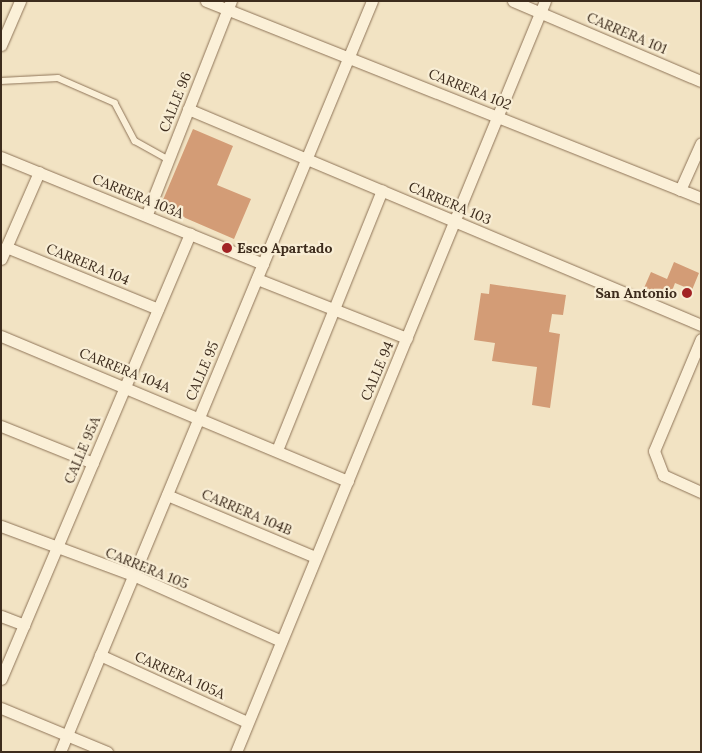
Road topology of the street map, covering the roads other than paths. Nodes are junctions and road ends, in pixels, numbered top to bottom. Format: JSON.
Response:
{"nodes":[{"id":1,"x":20,"y":1,"type":"edge"},
{"id":2,"x":206,"y":1,"type":"edge"},
{"id":3,"x":372,"y":1,"type":"edge"},
{"id":4,"x":513,"y":1,"type":"edge"},
{"id":5,"x":545,"y":1,"type":"edge"},
{"id":6,"x":229,"y":6,"type":"edge"},
{"id":7,"x":540,"y":13,"type":"junction"},
{"id":8,"x":1,"y":45,"type":"edge"},
{"id":9,"x":349,"y":58,"type":"junction"},
{"id":10,"x":701,"y":80,"type":"edge"},
{"id":11,"x":1,"y":81,"type":"edge"},
{"id":12,"x":188,"y":109,"type":"junction"},
{"id":13,"x":497,"y":116,"type":"junction"},
{"id":14,"x":701,"y":143,"type":"edge"},
{"id":15,"x":1,"y":156,"type":"edge"},
{"id":16,"x":168,"y":159,"type":"junction"},
{"id":17,"x":307,"y":159,"type":"junction"},
{"id":18,"x":39,"y":172,"type":"junction"},
{"id":19,"x":382,"y":190,"type":"junction"},
{"id":20,"x":680,"y":190,"type":"junction"},
{"id":21,"x":701,"y":198,"type":"edge"},
{"id":22,"x":147,"y":214,"type":"junction"},
{"id":23,"x":453,"y":221,"type":"junction"},
{"id":24,"x":190,"y":233,"type":"junction"},
{"id":25,"x":6,"y":248,"type":"junction"},
{"id":26,"x":1,"y":259,"type":"edge"},
{"id":27,"x":263,"y":264,"type":"junction"},
{"id":28,"x":257,"y":279,"type":"junction"},
{"id":29,"x":158,"y":309,"type":"junction"},
{"id":30,"x":332,"y":309,"type":"junction"},
{"id":31,"x":701,"y":325,"type":"edge"},
{"id":32,"x":1,"y":336,"type":"edge"},
{"id":33,"x":407,"y":338,"type":"junction"},
{"id":34,"x":701,"y":339,"type":"edge"},
{"id":35,"x":125,"y":387,"type":"junction"},
{"id":36,"x":199,"y":416,"type":"junction"},
{"id":37,"x":1,"y":426,"type":"edge"},
{"id":38,"x":277,"y":450,"type":"junction"},
{"id":39,"x":93,"y":463,"type":"junction"},
{"id":40,"x":348,"y":481,"type":"junction"},
{"id":41,"x":701,"y":492,"type":"edge"},
{"id":42,"x":167,"y":495,"type":"junction"},
{"id":43,"x":1,"y":526,"type":"edge"},
{"id":44,"x":56,"y":550,"type":"junction"},
{"id":45,"x":316,"y":557,"type":"junction"},
{"id":46,"x":133,"y":575,"type":"junction"},
{"id":47,"x":1,"y":616,"type":"edge"},
{"id":48,"x":24,"y":626,"type":"junction"},
{"id":49,"x":280,"y":641,"type":"junction"},
{"id":50,"x":100,"y":655,"type":"junction"},
{"id":51,"x":1,"y":679,"type":"edge"},
{"id":52,"x":1,"y":708,"type":"edge"},
{"id":53,"x":247,"y":722,"type":"junction"},
{"id":54,"x":67,"y":735,"type":"junction"},
{"id":55,"x":60,"y":752,"type":"edge"},
{"id":56,"x":107,"y":752,"type":"edge"},
{"id":57,"x":236,"y":752,"type":"edge"}],
"edges":[{"from":1,"to":8,"type":"street"},
{"from":2,"to":6,"type":"street","name":"CARRERA 102"},
{"from":3,"to":9,"type":"street","name":"CALLE 95"},
{"from":4,"to":7,"type":"street","name":"CARRERA 101"},
{"from":5,"to":7,"type":"street","name":"CALLE 94"},
{"from":6,"to":9,"type":"street","name":"CARRERA 102"},
{"from":6,"to":12,"type":"street","name":"CALLE 96"},
{"from":7,"to":10,"type":"street","name":"CARRERA 101"},
{"from":7,"to":13,"type":"street","name":"CALLE 94"},
{"from":9,"to":13,"type":"street","name":"CARRERA 102"},
{"from":9,"to":17,"type":"street","name":"CALLE 95"},
{"from":11,"to":16,"type":"lane"},
{"from":12,"to":16,"type":"street","name":"CALLE 96"},
{"from":12,"to":17,"type":"street","name":"CARRERA 103"},
{"from":13,"to":20,"type":"street","name":"CARRERA 102"},
{"from":13,"to":23,"type":"street","name":"CALLE 94"},
{"from":14,"to":20,"type":"street"},
{"from":15,"to":18,"type":"street","name":"CARRERA 103A"},
{"from":16,"to":22,"type":"street","name":"CALLE 96"},
{"from":17,"to":19,"type":"street","name":"CARRERA 103"},
{"from":17,"to":27,"type":"street","name":"CALLE 95"},
{"from":18,"to":22,"type":"street","name":"CARRERA 103A"},
{"from":18,"to":25,"type":"street"},
{"from":19,"to":23,"type":"street","name":"CARRERA 103"},
{"from":19,"to":30,"type":"street"},
{"from":20,"to":21,"type":"street","name":"CARRERA 102"},
{"from":22,"to":24,"type":"street","name":"CARRERA 103A"},
{"from":23,"to":31,"type":"street","name":"CARRERA 103"},
{"from":23,"to":33,"type":"street","name":"CALLE 94"},
{"from":24,"to":27,"type":"street","name":"CARRERA 103A"},
{"from":24,"to":29,"type":"street","name":"CALLE 95A"},
{"from":25,"to":26,"type":"street"},
{"from":25,"to":29,"type":"street","name":"CARRERA 104"},
{"from":27,"to":28,"type":"street","name":"CALLE 95"},
{"from":28,"to":30,"type":"street"},
{"from":28,"to":36,"type":"street","name":"CALLE 95"},
{"from":29,"to":35,"type":"street","name":"CALLE 95A"},
{"from":30,"to":33,"type":"street"},
{"from":30,"to":38,"type":"street"},
{"from":32,"to":35,"type":"street","name":"CARRERA 104A"},
{"from":33,"to":40,"type":"street","name":"CALLE 94"},
{"from":34,"to":41,"type":"street"},
{"from":35,"to":36,"type":"street","name":"CARRERA 104A"},
{"from":35,"to":39,"type":"street","name":"CALLE 95A"},
{"from":36,"to":38,"type":"street","name":"CARRERA 104A"},
{"from":36,"to":42,"type":"street","name":"CALLE 95"},
{"from":37,"to":39,"type":"street"},
{"from":38,"to":40,"type":"street","name":"CARRERA 104A"},
{"from":39,"to":44,"type":"street","name":"CALLE 95A"},
{"from":40,"to":45,"type":"street","name":"CALLE 94"},
{"from":42,"to":45,"type":"street","name":"CARRERA 104B"},
{"from":42,"to":46,"type":"street","name":"CALLE 95"},
{"from":43,"to":44,"type":"street","name":"CARRERA 105"},
{"from":44,"to":46,"type":"street","name":"CARRERA 105"},
{"from":44,"to":48,"type":"street","name":"CALLE 95A"},
{"from":45,"to":49,"type":"street","name":"CALLE 94"},
{"from":46,"to":49,"type":"street","name":"CARRERA 105"},
{"from":46,"to":50,"type":"street","name":"CALLE 95"},
{"from":47,"to":48,"type":"street"},
{"from":48,"to":51,"type":"street","name":"CALLE 95A"},
{"from":49,"to":53,"type":"street","name":"CALLE 94"},
{"from":50,"to":53,"type":"street","name":"CARRERA 105A"},
{"from":50,"to":54,"type":"street","name":"CALLE 95"},
{"from":52,"to":54,"type":"street"},
{"from":53,"to":57,"type":"street","name":"CALLE 94"},
{"from":54,"to":55,"type":"street","name":"CALLE 95"},
{"from":54,"to":56,"type":"street"}]}
